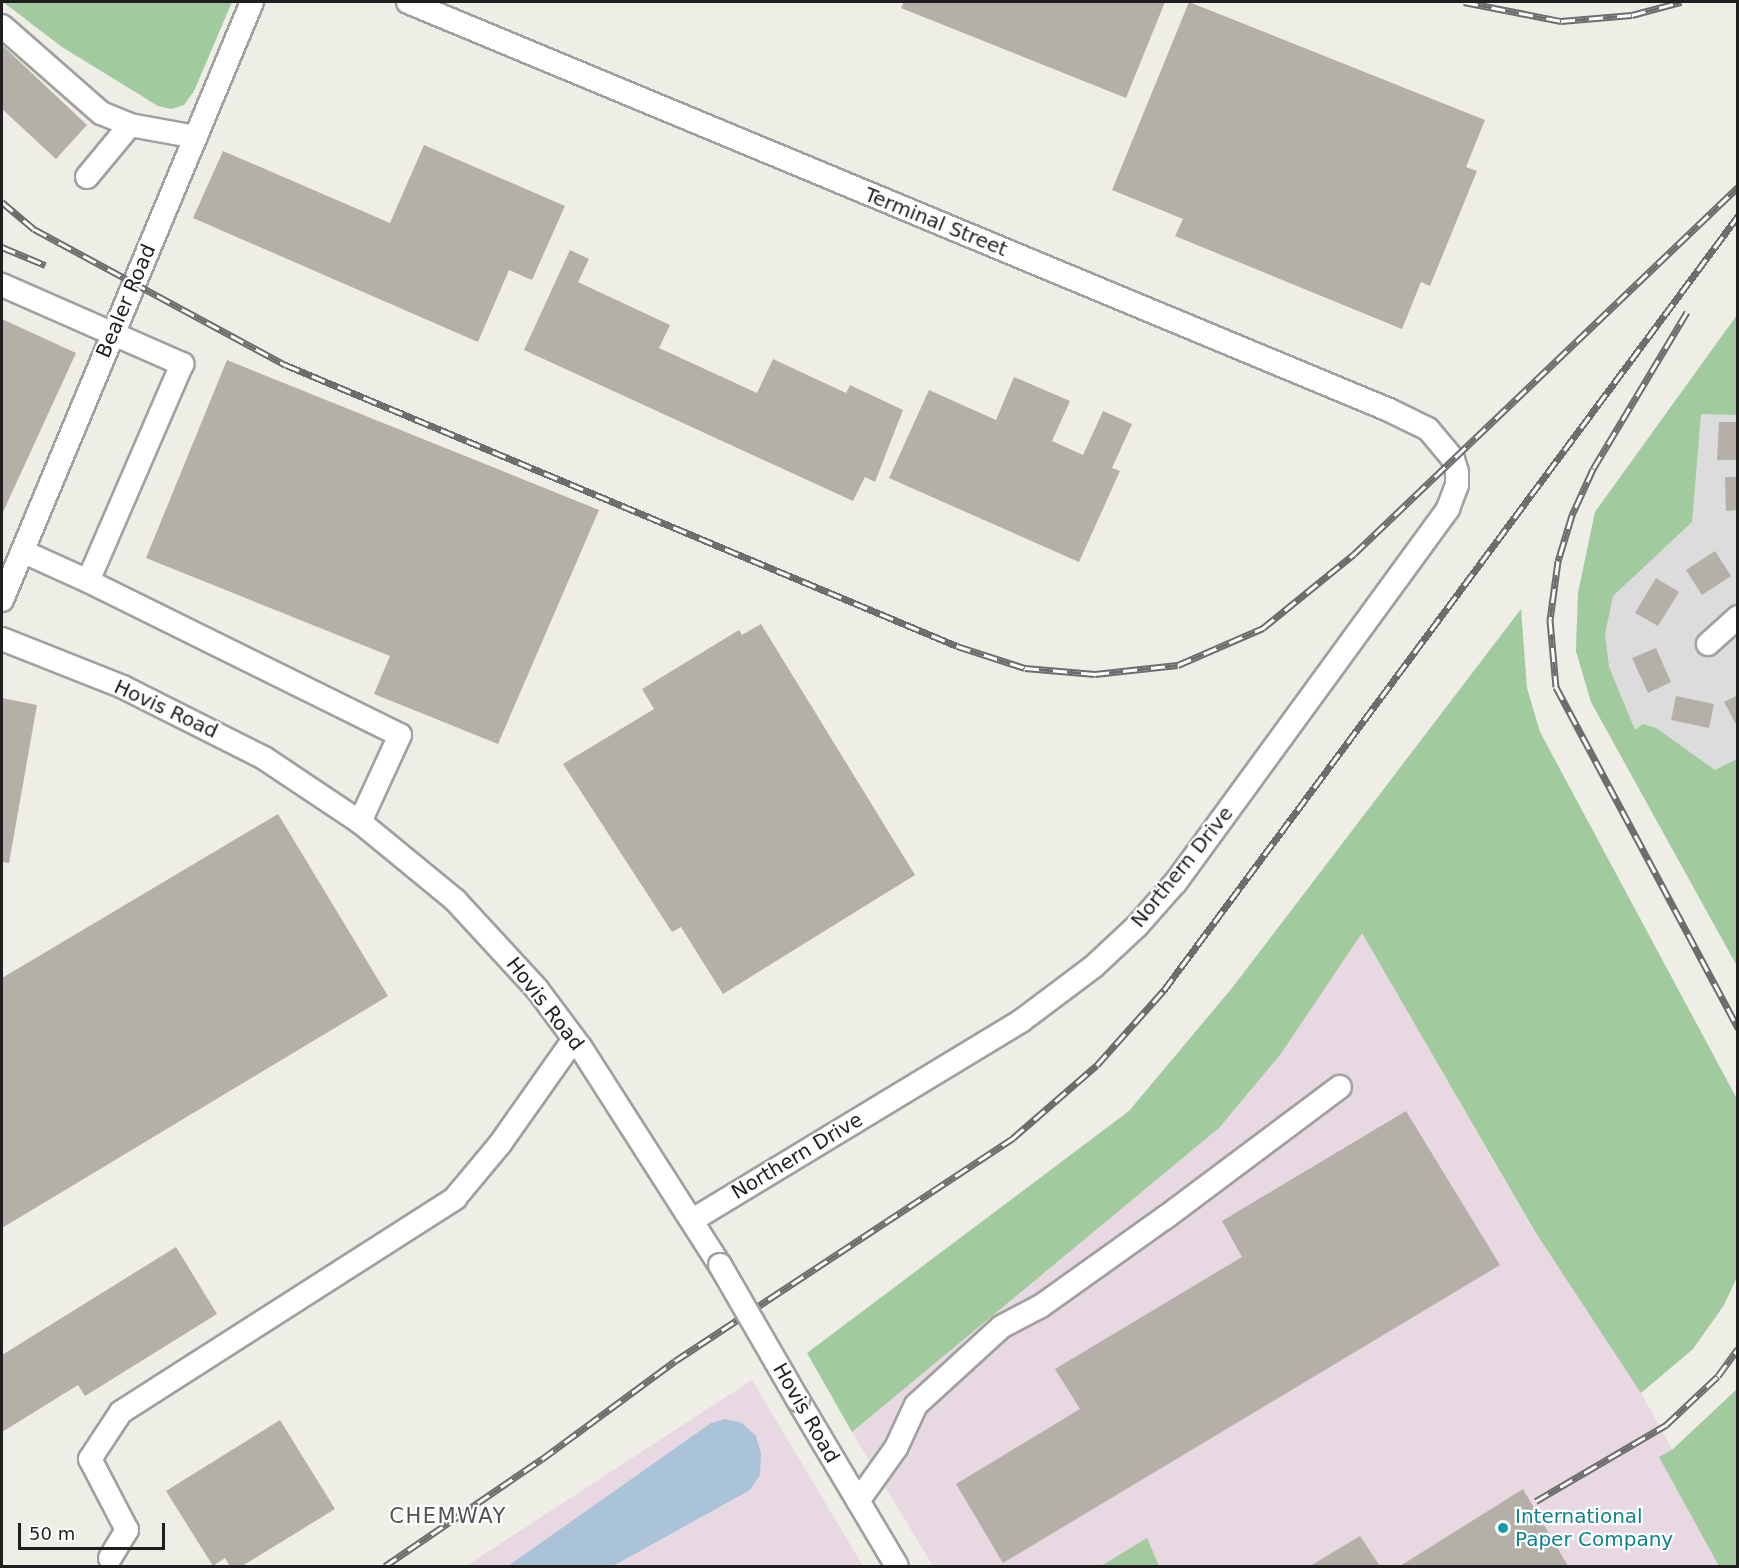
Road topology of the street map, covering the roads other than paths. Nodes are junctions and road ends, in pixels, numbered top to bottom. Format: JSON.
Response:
{"nodes":[{"id":1,"x":252,"y":2,"type":"edge"},
{"id":2,"x":408,"y":2,"type":"edge"},
{"id":3,"x":2,"y":26,"type":"edge"},
{"id":4,"x":130,"y":125,"type":"junction"},
{"id":5,"x":196,"y":137,"type":"junction"},
{"id":6,"x":87,"y":177,"type":"dead end"},
{"id":7,"x":2,"y":285,"type":"edge"},
{"id":8,"x":112,"y":333,"type":"junction"},
{"id":9,"x":1453,"y":459,"type":"joint"},
{"id":10,"x":22,"y":551,"type":"junction"},
{"id":11,"x":88,"y":581,"type":"junction"},
{"id":12,"x":2,"y":600,"type":"edge"},
{"id":13,"x":1737,"y":618,"type":"edge"},
{"id":14,"x":2,"y":639,"type":"edge"},
{"id":15,"x":1708,"y":644,"type":"dead end"},
{"id":16,"x":360,"y":822,"type":"junction"},
{"id":17,"x":574,"y":1039,"type":"junction"},
{"id":18,"x":1340,"y":1087,"type":"dead end"},
{"id":19,"x":694,"y":1219,"type":"junction"},
{"id":20,"x":858,"y":1501,"type":"junction"},
{"id":21,"x":110,"y":1558,"type":"dead end"},
{"id":22,"x":897,"y":1566,"type":"edge"}],
"edges":[{"from":1,"to":5,"type":"street","name":"Bealer Road"},
{"from":2,"to":9,"type":"street","name":"Terminal Street"},
{"from":3,"to":4,"type":"street"},
{"from":4,"to":5,"type":"street"},
{"from":4,"to":6,"type":"street"},
{"from":5,"to":8,"type":"street","name":"Bealer Road"},
{"from":7,"to":8,"type":"street"},
{"from":8,"to":10,"type":"street","name":"Bealer Road"},
{"from":8,"to":11,"type":"street"},
{"from":9,"to":19,"type":"street","name":"Northern Drive"},
{"from":10,"to":11,"type":"street"},
{"from":10,"to":12,"type":"street","name":"Bealer Road"},
{"from":11,"to":16,"type":"street"},
{"from":13,"to":15,"type":"street"},
{"from":14,"to":16,"type":"street","name":"Hovis Road"},
{"from":16,"to":17,"type":"street","name":"Hovis Road"},
{"from":17,"to":19,"type":"street","name":"Hovis Road"},
{"from":17,"to":21,"type":"street"},
{"from":18,"to":20,"type":"street"},
{"from":19,"to":20,"type":"street","name":"Hovis Road","bridge":true},
{"from":20,"to":22,"type":"street","name":"Hovis Road"}]}
